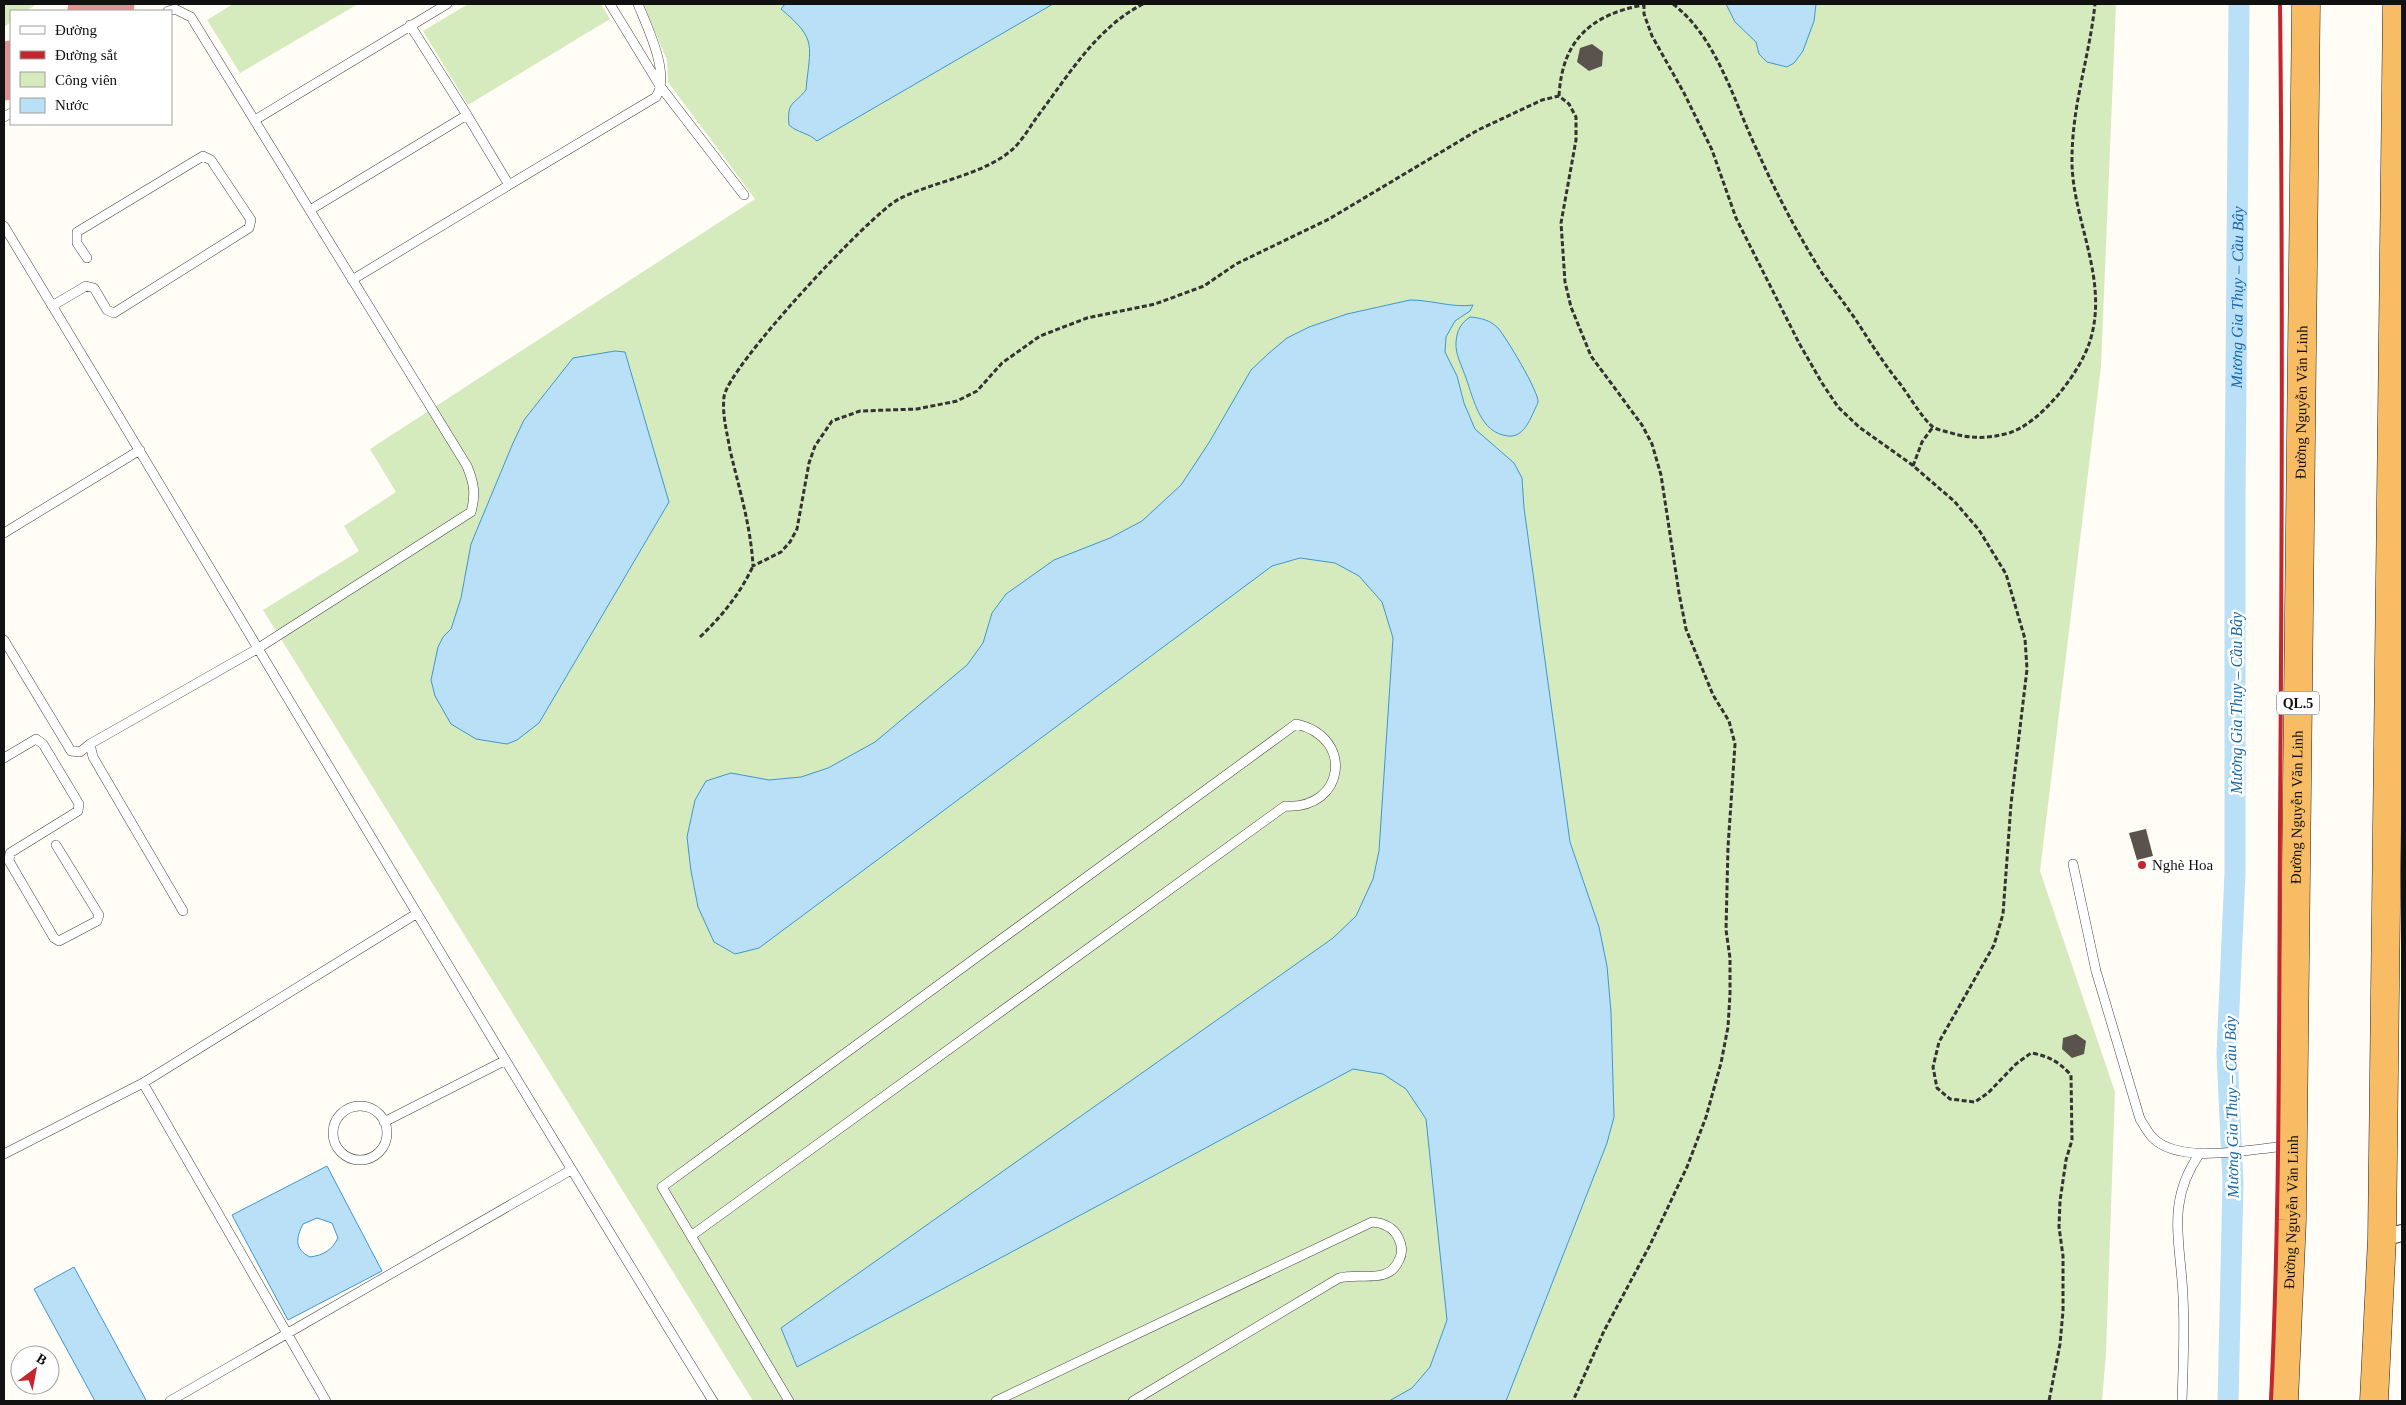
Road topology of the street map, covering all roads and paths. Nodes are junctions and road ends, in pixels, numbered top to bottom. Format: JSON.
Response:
{"nodes":[{"id":1,"x":446,"y":4,"type":"edge"},
{"id":2,"x":610,"y":4,"type":"edge"},
{"id":3,"x":638,"y":4,"type":"edge"},
{"id":4,"x":1143,"y":4,"type":"edge"},
{"id":5,"x":1644,"y":4,"type":"edge"},
{"id":6,"x":1673,"y":4,"type":"edge"},
{"id":7,"x":2095,"y":4,"type":"edge"},
{"id":8,"x":2306,"y":4,"type":"edge"},
{"id":9,"x":2397,"y":4,"type":"edge"},
{"id":10,"x":172,"y":10,"type":"edge"},
{"id":11,"x":410,"y":25,"type":"junction"},
{"id":12,"x":660,"y":86,"type":"junction"},
{"id":13,"x":1559,"y":96,"type":"junction"},
{"id":14,"x":467,"y":115,"type":"junction"},
{"id":15,"x":254,"y":120,"type":"junction"},
{"id":16,"x":509,"y":185,"type":"junction"},
{"id":17,"x":744,"y":195,"type":"dead end"},
{"id":18,"x":310,"y":210,"type":"junction"},
{"id":19,"x":4,"y":226,"type":"edge"},
{"id":20,"x":87,"y":258,"type":"dead end"},
{"id":21,"x":352,"y":280,"type":"junction"},
{"id":22,"x":52,"y":306,"type":"junction"},
{"id":23,"x":2397,"y":388,"type":"edge"},
{"id":24,"x":1933,"y":427,"type":"junction"},
{"id":25,"x":140,"y":450,"type":"junction"},
{"id":26,"x":1913,"y":466,"type":"junction"},
{"id":27,"x":4,"y":533,"type":"edge"},
{"id":28,"x":753,"y":566,"type":"junction"},
{"id":29,"x":700,"y":637,"type":"dead end"},
{"id":30,"x":4,"y":640,"type":"edge"},
{"id":31,"x":257,"y":649,"type":"junction"},
{"id":32,"x":90,"y":744,"type":"junction"},
{"id":33,"x":4,"y":758,"type":"edge"},
{"id":34,"x":2395,"y":831,"type":"edge"},
{"id":35,"x":56,"y":845,"type":"dead end"},
{"id":36,"x":2074,"y":864,"type":"dead end"},
{"id":37,"x":183,"y":910,"type":"dead end"},
{"id":38,"x":416,"y":914,"type":"junction"},
{"id":39,"x":2394,"y":982,"type":"edge"},
{"id":40,"x":504,"y":1061,"type":"junction"},
{"id":41,"x":143,"y":1083,"type":"junction"},
{"id":42,"x":384,"y":1122,"type":"junction"},
{"id":43,"x":2293,"y":1148,"type":"junction"},
{"id":44,"x":2200,"y":1153,"type":"junction"},
{"id":45,"x":4,"y":1154,"type":"edge"},
{"id":46,"x":571,"y":1170,"type":"junction"},
{"id":47,"x":691,"y":1236,"type":"junction"},
{"id":48,"x":2392,"y":1236,"type":"edge"},
{"id":49,"x":288,"y":1334,"type":"junction"},
{"id":50,"x":710,"y":1400,"type":"edge"},
{"id":51,"x":170,"y":1401,"type":"edge"},
{"id":52,"x":326,"y":1401,"type":"edge"},
{"id":53,"x":789,"y":1401,"type":"edge"},
{"id":54,"x":996,"y":1401,"type":"edge"},
{"id":55,"x":1133,"y":1401,"type":"edge"},
{"id":56,"x":1573,"y":1401,"type":"edge"},
{"id":57,"x":2049,"y":1401,"type":"edge"},
{"id":58,"x":2182,"y":1401,"type":"edge"},
{"id":59,"x":2284,"y":1401,"type":"edge"},
{"id":60,"x":2374,"y":1401,"type":"edge"}],
"edges":[{"from":1,"to":11,"type":"lane"},
{"from":2,"to":12,"type":"lane"},
{"from":3,"to":12,"type":"lane"},
{"from":4,"to":28,"type":"path"},
{"from":5,"to":13,"type":"path"},
{"from":5,"to":26,"type":"path"},
{"from":6,"to":24,"type":"path"},
{"from":7,"to":24,"type":"path"},
{"from":8,"to":43,"type":"highway","name":"Đường Nguyễn Văn Linh","number":"QL.5"},
{"from":9,"to":23,"type":"highway"},
{"from":10,"to":15,"type":"lane"},
{"from":11,"to":14,"type":"lane"},
{"from":11,"to":15,"type":"lane"},
{"from":12,"to":16,"type":"lane"},
{"from":12,"to":17,"type":"lane"},
{"from":13,"to":28,"type":"path"},
{"from":13,"to":56,"type":"path"},
{"from":14,"to":16,"type":"lane"},
{"from":14,"to":18,"type":"lane"},
{"from":15,"to":18,"type":"lane"},
{"from":16,"to":21,"type":"lane"},
{"from":18,"to":21,"type":"lane"},
{"from":19,"to":22,"type":"lane"},
{"from":20,"to":22,"type":"lane"},
{"from":21,"to":31,"type":"lane"},
{"from":22,"to":25,"type":"lane"},
{"from":23,"to":34,"type":"highway"},
{"from":24,"to":26,"type":"path"},
{"from":25,"to":27,"type":"lane"},
{"from":25,"to":31,"type":"lane"},
{"from":26,"to":57,"type":"path"},
{"from":28,"to":29,"type":"path"},
{"from":30,"to":32,"type":"lane"},
{"from":31,"to":32,"type":"lane"},
{"from":31,"to":38,"type":"lane"},
{"from":32,"to":37,"type":"lane"},
{"from":33,"to":35,"type":"lane"},
{"from":34,"to":39,"type":"highway"},
{"from":36,"to":44,"type":"lane"},
{"from":38,"to":40,"type":"lane"},
{"from":38,"to":41,"type":"lane"},
{"from":39,"to":48,"type":"highway"},
{"from":40,"to":42,"type":"lane"},
{"from":40,"to":46,"type":"lane"},
{"from":41,"to":45,"type":"lane"},
{"from":41,"to":49,"type":"lane"},
{"from":42,"to":42,"type":"lane"},
{"from":43,"to":44,"type":"lane"},
{"from":43,"to":59,"type":"highway","name":"Đường Nguyễn Văn Linh","number":"QL.5"},
{"from":44,"to":58,"type":"lane"},
{"from":46,"to":49,"type":"lane"},
{"from":46,"to":50,"type":"lane"},
{"from":47,"to":47,"type":"lane"},
{"from":47,"to":53,"type":"lane"},
{"from":48,"to":60,"type":"highway"},
{"from":49,"to":51,"type":"lane"},
{"from":49,"to":52,"type":"lane"},
{"from":54,"to":55,"type":"lane"}]}
